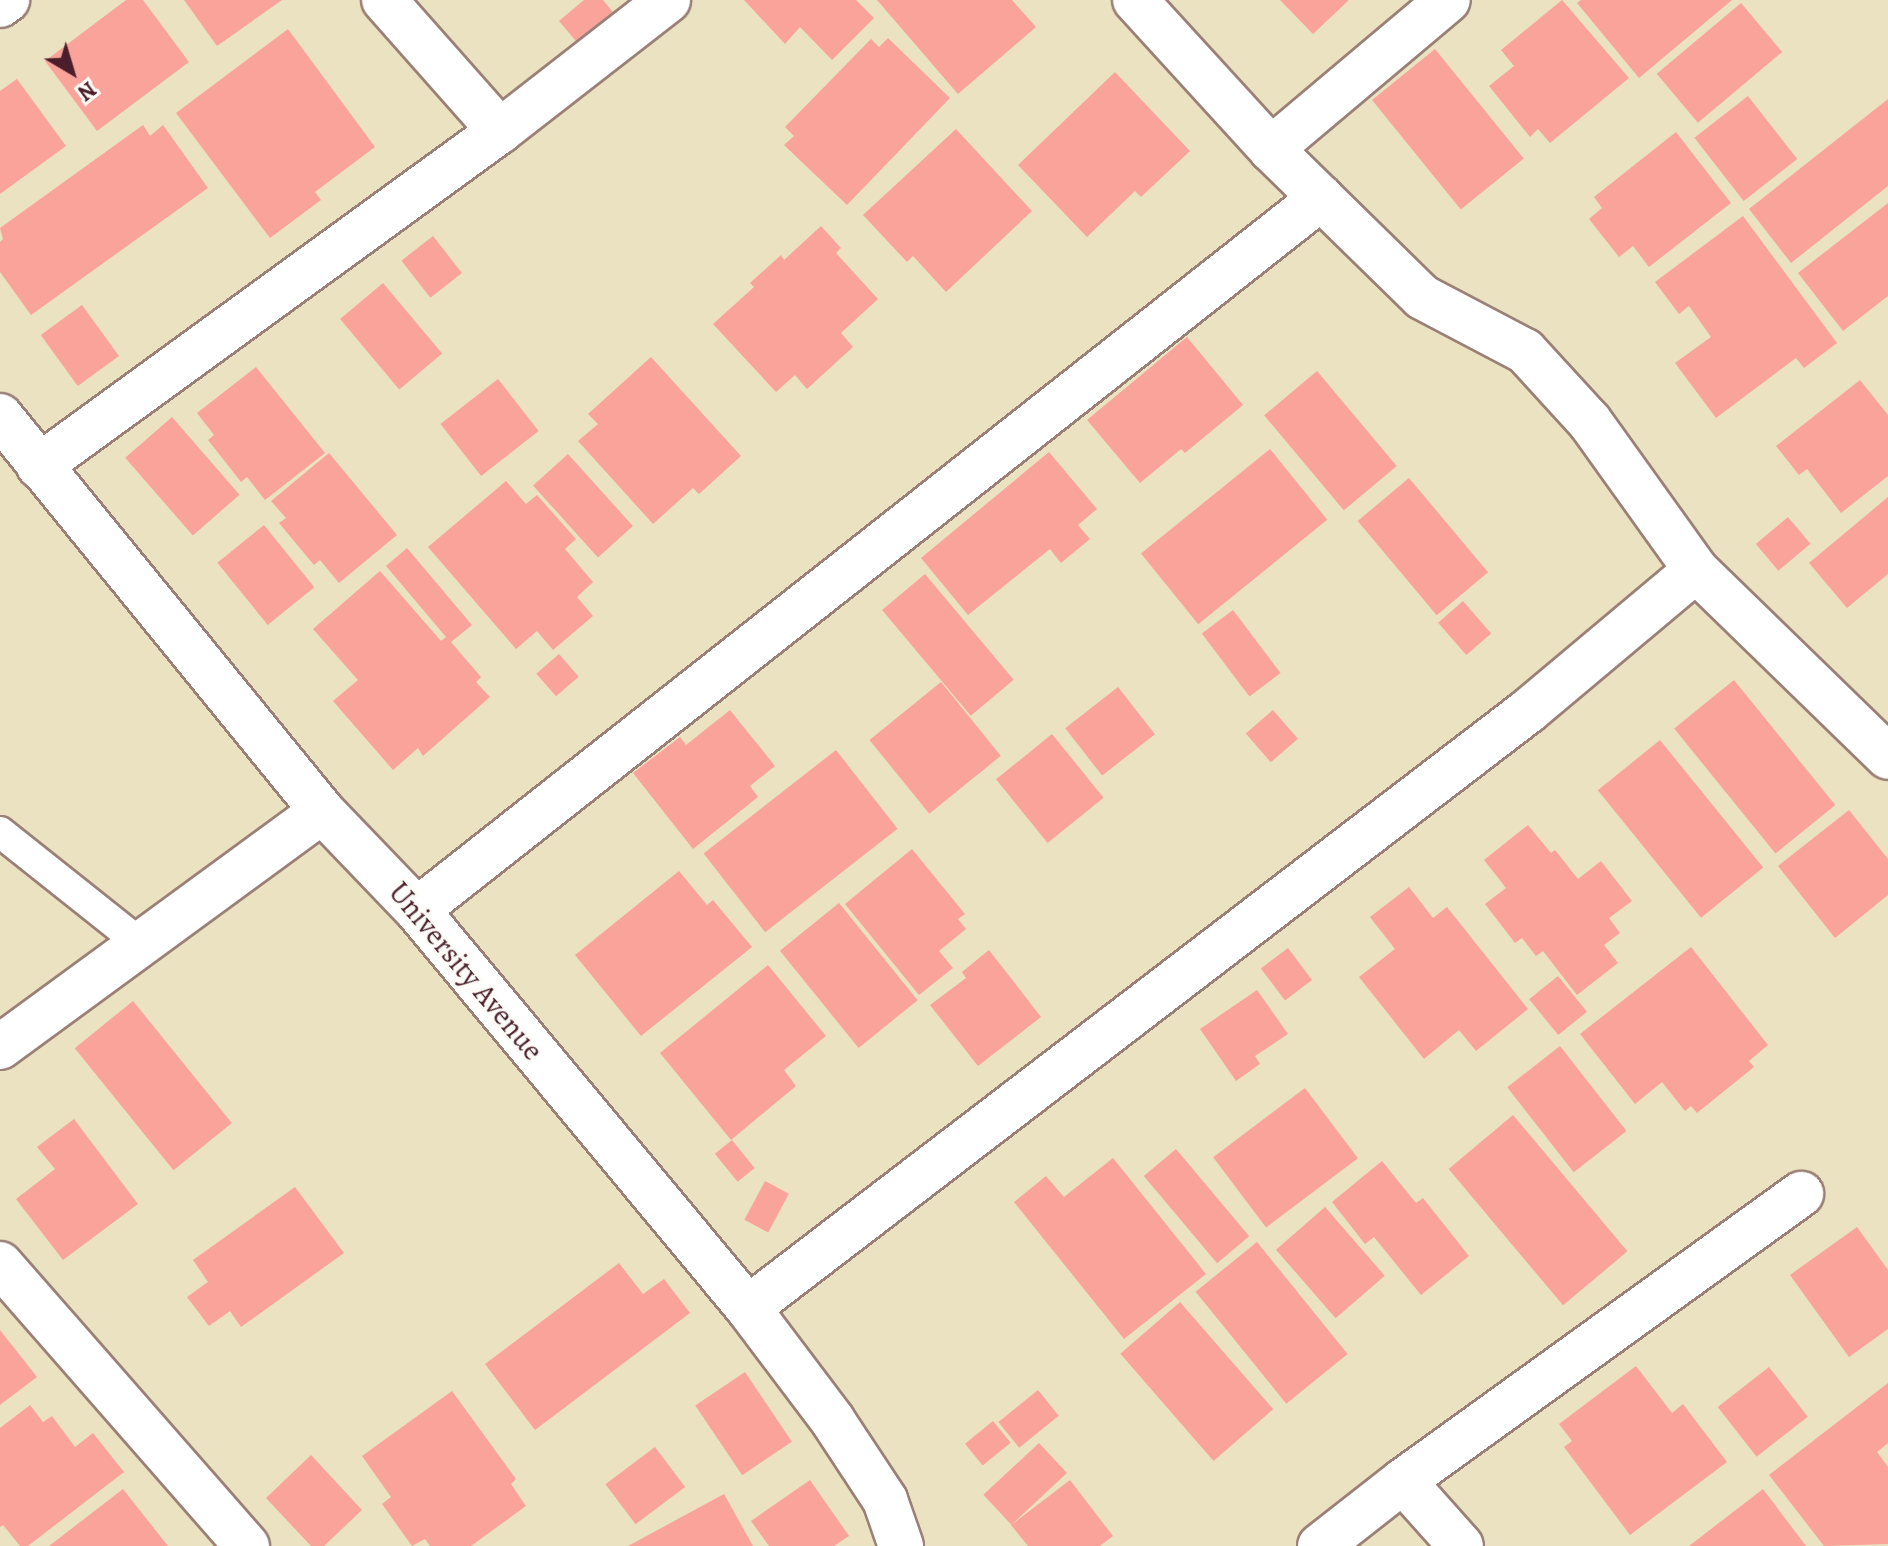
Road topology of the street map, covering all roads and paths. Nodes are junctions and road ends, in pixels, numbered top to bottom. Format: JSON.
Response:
{"nodes":[{"id":1,"x":7,"y":0,"type":"edge"},
{"id":2,"x":384,"y":0,"type":"edge"},
{"id":3,"x":668,"y":0,"type":"edge"},
{"id":4,"x":1135,"y":0,"type":"edge"},
{"id":5,"x":1448,"y":0,"type":"edge"},
{"id":6,"x":0,"y":5,"type":"edge"},
{"id":7,"x":500,"y":131,"type":"junction"},
{"id":8,"x":1271,"y":149,"type":"junction"},
{"id":9,"x":1321,"y":198,"type":"junction"},
{"id":10,"x":0,"y":416,"type":"edge"},
{"id":11,"x":39,"y":466,"type":"junction"},
{"id":12,"x":1696,"y":570,"type":"junction"},
{"id":13,"x":1888,"y":757,"type":"edge"},
{"id":14,"x":322,"y":811,"type":"junction"},
{"id":15,"x":0,"y":832,"type":"edge"},
{"id":16,"x":417,"y":910,"type":"junction"},
{"id":17,"x":141,"y":944,"type":"junction"},
{"id":18,"x":0,"y":1047,"type":"edge"},
{"id":19,"x":1801,"y":1194,"type":"dead end"},
{"id":20,"x":0,"y":1264,"type":"edge"},
{"id":21,"x":748,"y":1308,"type":"junction"},
{"id":22,"x":1403,"y":1481,"type":"junction"},
{"id":23,"x":247,"y":1546,"type":"edge"},
{"id":24,"x":901,"y":1546,"type":"edge"},
{"id":25,"x":1320,"y":1546,"type":"edge"},
{"id":26,"x":1461,"y":1546,"type":"edge"}],
"edges":[{"from":1,"to":6,"type":"street"},
{"from":2,"to":7,"type":"street"},
{"from":3,"to":7,"type":"street"},
{"from":4,"to":8,"type":"street"},
{"from":5,"to":8,"type":"street"},
{"from":7,"to":11,"type":"street"},
{"from":8,"to":9,"type":"street"},
{"from":9,"to":12,"type":"street"},
{"from":9,"to":16,"type":"street"},
{"from":10,"to":11,"type":"street","name":"University Avenue"},
{"from":11,"to":14,"type":"street","name":"University Avenue"},
{"from":12,"to":13,"type":"street"},
{"from":12,"to":21,"type":"street"},
{"from":14,"to":16,"type":"street","name":"University Avenue"},
{"from":14,"to":17,"type":"street"},
{"from":15,"to":17,"type":"lane"},
{"from":16,"to":21,"type":"street","name":"University Avenue"},
{"from":17,"to":18,"type":"street"},
{"from":19,"to":22,"type":"street"},
{"from":20,"to":23,"type":"street"},
{"from":21,"to":24,"type":"street","name":"University Avenue"},
{"from":22,"to":25,"type":"street"},
{"from":22,"to":26,"type":"street"}]}
